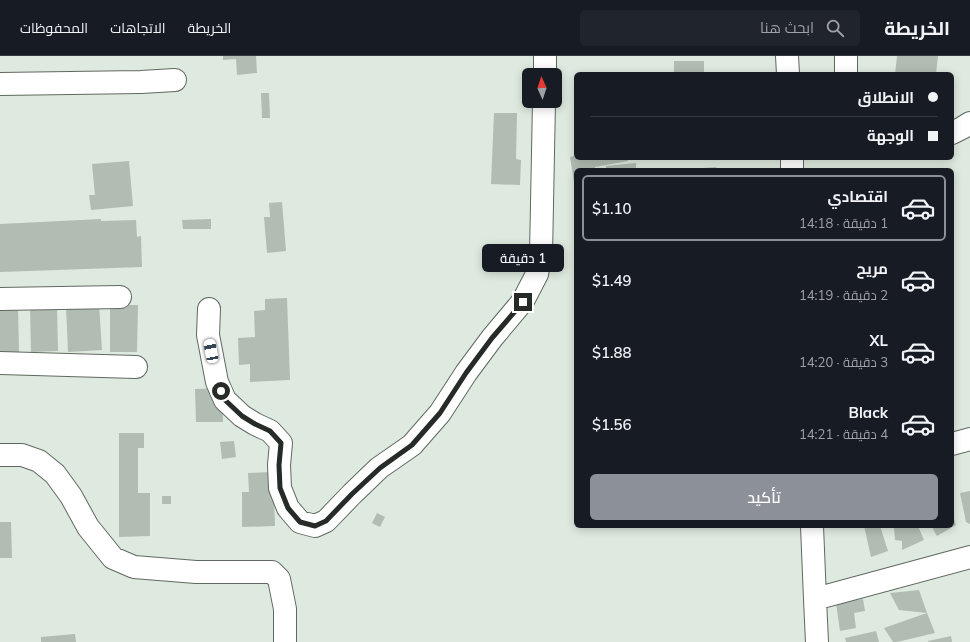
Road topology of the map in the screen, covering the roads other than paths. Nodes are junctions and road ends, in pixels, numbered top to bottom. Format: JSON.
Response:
{"nodes":[{"id":1,"x":545,"y":56,"type":"edge"},
{"id":2,"x":787,"y":56,"type":"edge"},
{"id":3,"x":846,"y":56,"type":"edge"},
{"id":4,"x":544,"y":68,"type":"edge"},
{"id":5,"x":788,"y":72,"type":"edge"},
{"id":6,"x":846,"y":72,"type":"edge"},
{"id":7,"x":175,"y":80,"type":"dead end"},
{"id":8,"x":0,"y":84,"type":"edge"},
{"id":9,"x":544,"y":108,"type":"edge"},
{"id":10,"x":970,"y":123,"type":"edge"},
{"id":11,"x":954,"y":132,"type":"edge"},
{"id":12,"x":120,"y":297,"type":"dead end"},
{"id":13,"x":0,"y":299,"type":"edge"},
{"id":14,"x":209,"y":309,"type":"dead end"},
{"id":15,"x":0,"y":363,"type":"edge"},
{"id":16,"x":136,"y":367,"type":"dead end"},
{"id":17,"x":970,"y":440,"type":"edge"},
{"id":18,"x":954,"y":444,"type":"edge"},
{"id":19,"x":0,"y":455,"type":"edge"},
{"id":20,"x":812,"y":528,"type":"edge"},
{"id":21,"x":970,"y":557,"type":"edge"},
{"id":22,"x":814,"y":599,"type":"junction"},
{"id":23,"x":285,"y":642,"type":"edge"},
{"id":24,"x":817,"y":642,"type":"edge"}],
"edges":[{"from":1,"to":4,"type":"street"},
{"from":2,"to":5,"type":"street"},
{"from":3,"to":6,"type":"street"},
{"from":7,"to":8,"type":"street"},
{"from":9,"to":14,"type":"street"},
{"from":10,"to":11,"type":"street"},
{"from":12,"to":13,"type":"street"},
{"from":15,"to":16,"type":"street"},
{"from":17,"to":18,"type":"street"},
{"from":19,"to":23,"type":"street"},
{"from":20,"to":22,"type":"street"},
{"from":21,"to":22,"type":"street"},
{"from":22,"to":24,"type":"street"}]}
